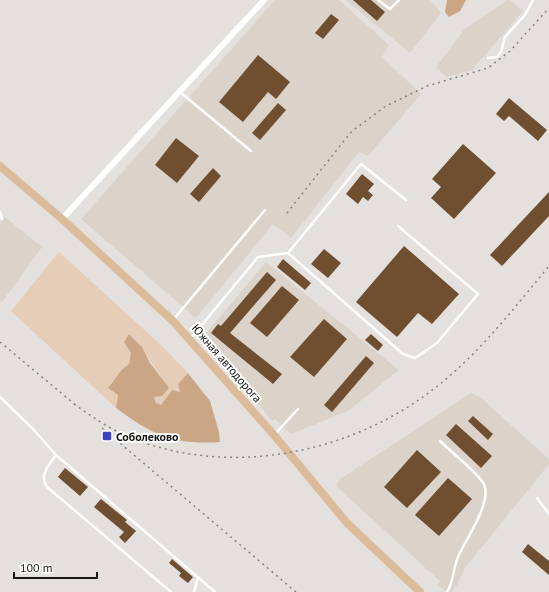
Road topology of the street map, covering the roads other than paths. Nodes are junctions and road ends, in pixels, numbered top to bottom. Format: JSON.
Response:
{"nodes":[{"id":1,"x":264,"y":0,"type":"edge"},
{"id":2,"x":378,"y":0,"type":"edge"},
{"id":3,"x":399,"y":0,"type":"edge"},
{"id":4,"x":533,"y":0,"type":"edge"},
{"id":5,"x":488,"y":58,"type":"dead end"},
{"id":6,"x":180,"y":92,"type":"junction"},
{"id":7,"x":251,"y":151,"type":"dead end"},
{"id":8,"x":0,"y":166,"type":"edge"},
{"id":9,"x":406,"y":200,"type":"dead end"},
{"id":10,"x":265,"y":210,"type":"dead end"},
{"id":11,"x":0,"y":212,"type":"edge"},
{"id":12,"x":2,"y":219,"type":"dead end"},
{"id":13,"x":62,"y":219,"type":"junction"},
{"id":14,"x":398,"y":226,"type":"dead end"},
{"id":15,"x":288,"y":253,"type":"junction"},
{"id":16,"x":173,"y":321,"type":"junction"},
{"id":17,"x":190,"y":339,"type":"junction"},
{"id":18,"x":0,"y":397,"type":"edge"},
{"id":19,"x":298,"y":409,"type":"dead end"},
{"id":20,"x":274,"y":435,"type":"junction"},
{"id":21,"x":440,"y":441,"type":"dead end"},
{"id":22,"x":56,"y":455,"type":"junction"},
{"id":23,"x":536,"y":498,"type":"dead end"},
{"id":24,"x":549,"y":514,"type":"edge"},
{"id":25,"x":198,"y":577,"type":"junction"},
{"id":26,"x":171,"y":592,"type":"edge"},
{"id":27,"x":194,"y":592,"type":"edge"},
{"id":28,"x":215,"y":592,"type":"edge"},
{"id":29,"x":420,"y":592,"type":"edge"},
{"id":30,"x":447,"y":592,"type":"edge"}],
"edges":[{"from":1,"to":6,"type":"street"},
{"from":2,"to":3,"type":"lane"},
{"from":4,"to":5,"type":"lane"},
{"from":6,"to":7,"type":"lane"},
{"from":6,"to":13,"type":"street"},
{"from":8,"to":13,"type":"main road","name":"Южная автодорога"},
{"from":9,"to":15,"type":"lane"},
{"from":10,"to":16,"type":"lane"},
{"from":11,"to":12,"type":"lane"},
{"from":13,"to":16,"type":"main road","name":"Южная автодорога"},
{"from":14,"to":15,"type":"lane"},
{"from":15,"to":17,"type":"lane"},
{"from":16,"to":17,"type":"main road","name":"Южная автодорога"},
{"from":17,"to":20,"type":"main road","name":"Южная автодорога"},
{"from":18,"to":22,"type":"lane"},
{"from":19,"to":20,"type":"lane"},
{"from":20,"to":29,"type":"main road","name":"Южная автодорога"},
{"from":21,"to":30,"type":"lane"},
{"from":22,"to":25,"type":"lane"},
{"from":22,"to":26,"type":"lane"},
{"from":23,"to":24,"type":"lane"},
{"from":25,"to":27,"type":"lane"},
{"from":25,"to":28,"type":"lane"}]}
